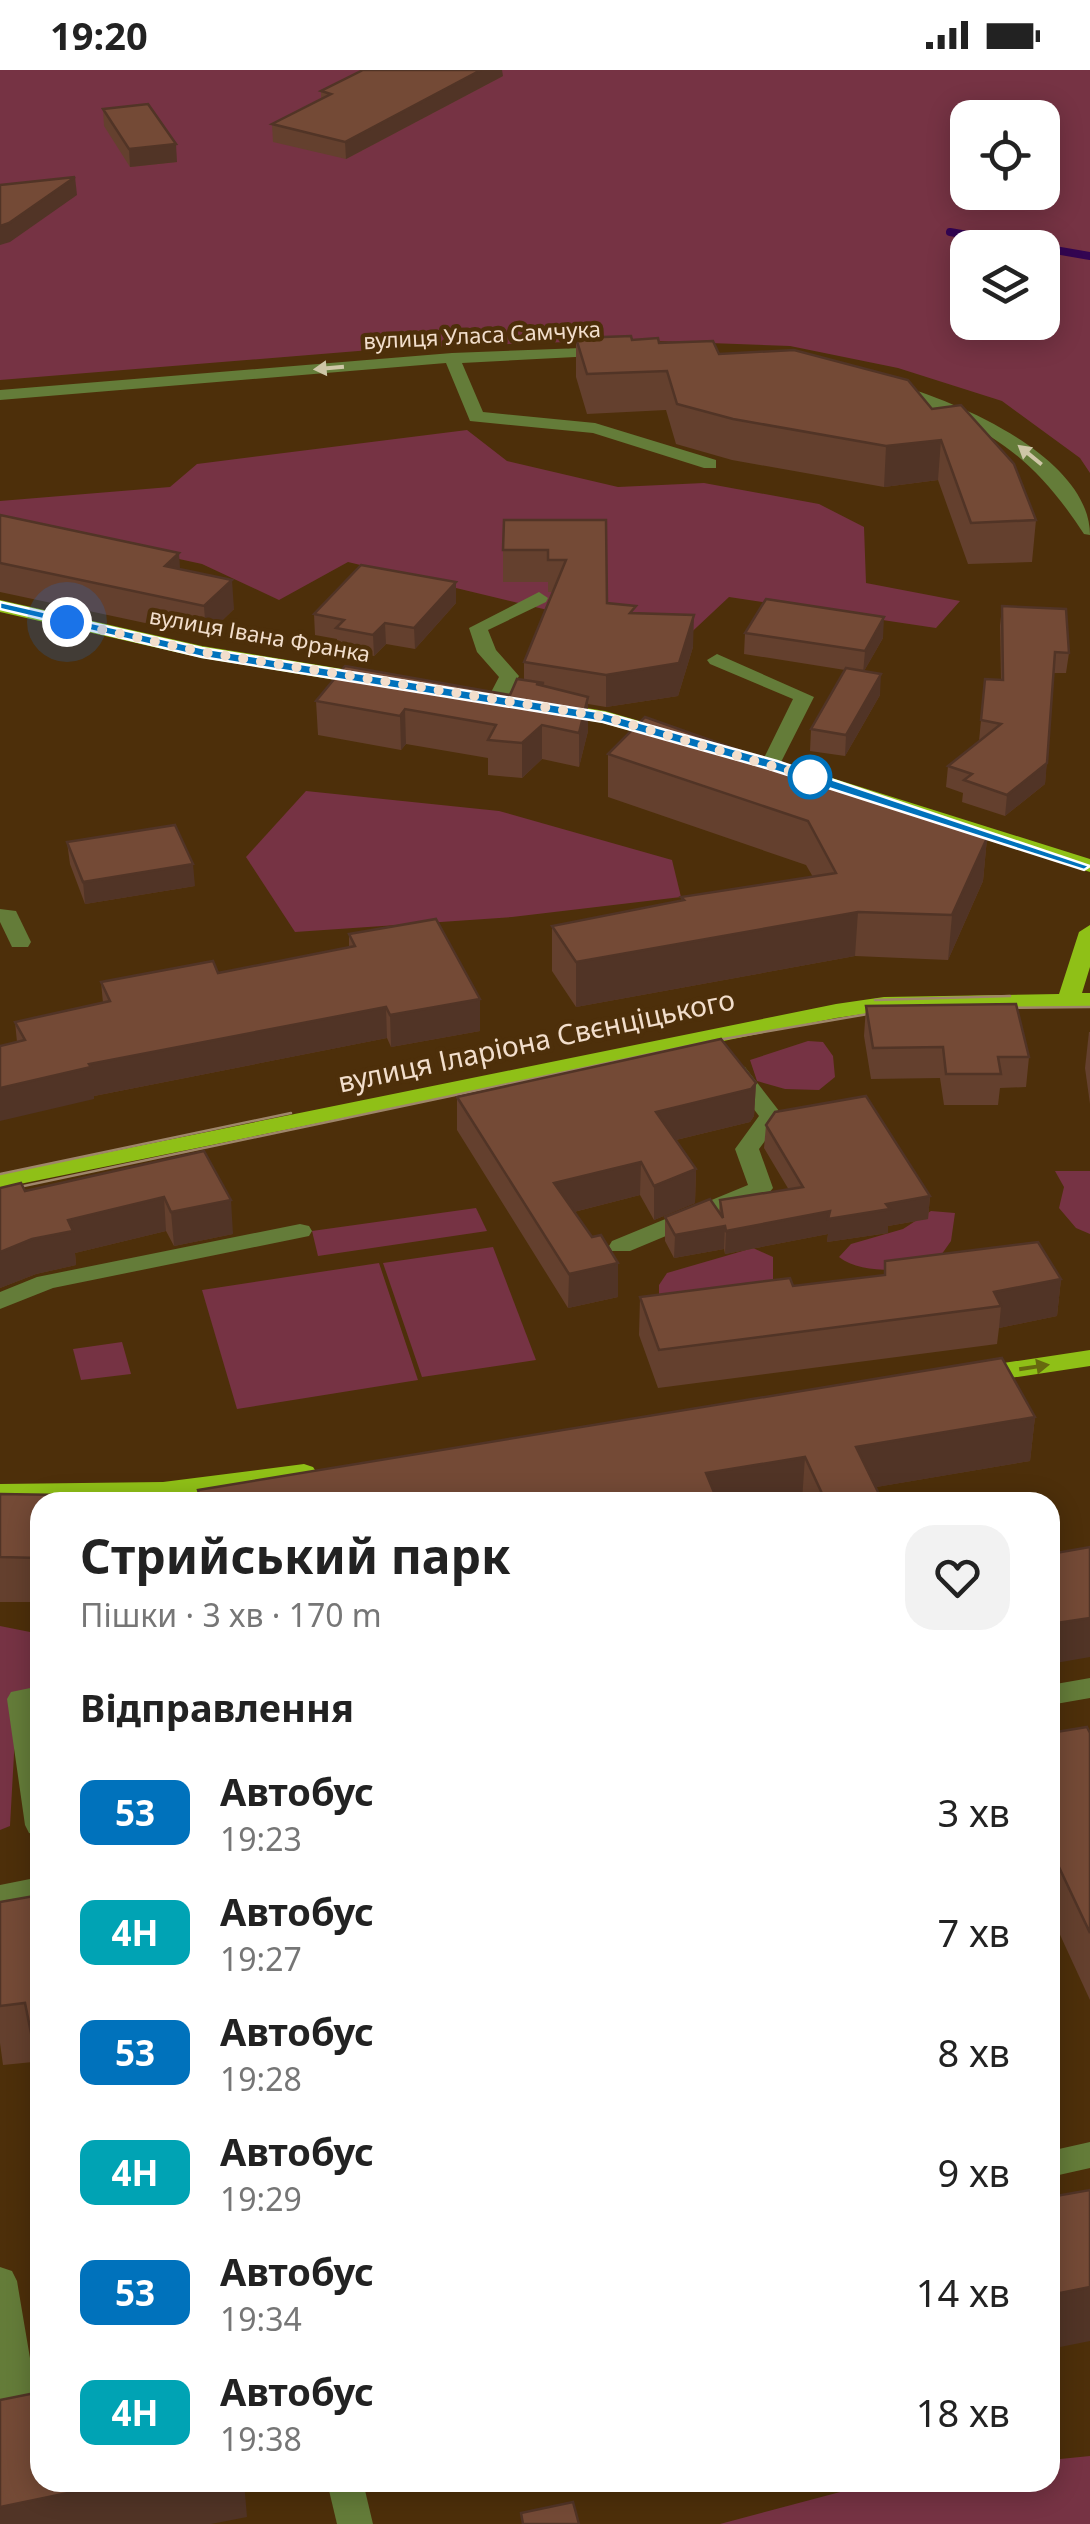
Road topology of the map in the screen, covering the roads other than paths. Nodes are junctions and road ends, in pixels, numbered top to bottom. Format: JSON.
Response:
{"nodes":[{"id":1,"x":634,"y":352,"type":"edge"},
{"id":2,"x":452,"y":358,"type":"junction"},
{"id":3,"x":871,"y":382,"type":"edge"},
{"id":4,"x":0,"y":395,"type":"edge"},
{"id":5,"x":710,"y":464,"type":"dead end"},
{"id":6,"x":1090,"y":530,"type":"edge"},
{"id":7,"x":539,"y":598,"type":"dead end"},
{"id":8,"x":0,"y":606,"type":"edge"},
{"id":9,"x":717,"y":660,"type":"dead end"},
{"id":10,"x":386,"y":682,"type":"edge"},
{"id":11,"x":506,"y":701,"type":"joint"},
{"id":12,"x":679,"y":738,"type":"edge"},
{"id":13,"x":778,"y":767,"type":"joint"},
{"id":14,"x":1090,"y":866,"type":"edge"},
{"id":15,"x":0,"y":916,"type":"edge"},
{"id":16,"x":1090,"y":932,"type":"edge"},
{"id":17,"x":20,"y":942,"type":"dead end"},
{"id":18,"x":1079,"y":1000,"type":"edge"},
{"id":19,"x":706,"y":1035,"type":"junction"},
{"id":20,"x":0,"y":1181,"type":"edge"},
{"id":21,"x":300,"y":1231,"type":"dead end"},
{"id":22,"x":621,"y":1246,"type":"dead end"},
{"id":23,"x":0,"y":1301,"type":"edge"},
{"id":24,"x":1090,"y":1358,"type":"edge"},
{"id":25,"x":952,"y":1379,"type":"edge"},
{"id":26,"x":328,"y":1470,"type":"edge"},
{"id":27,"x":82,"y":1492,"type":"edge"},
{"id":28,"x":0,"y":1493,"type":"edge"},
{"id":29,"x":30,"y":1493,"type":"edge"},
{"id":30,"x":1090,"y":1688,"type":"edge"},
{"id":31,"x":1060,"y":1694,"type":"edge"},
{"id":32,"x":30,"y":1698,"type":"edge"},
{"id":33,"x":30,"y":1759,"type":"edge"},
{"id":34,"x":30,"y":1890,"type":"edge"},
{"id":35,"x":0,"y":1896,"type":"edge"},
{"id":36,"x":1090,"y":2155,"type":"edge"},
{"id":37,"x":1060,"y":2162,"type":"edge"},
{"id":38,"x":0,"y":2281,"type":"edge"},
{"id":39,"x":19,"y":2387,"type":"edge"},
{"id":40,"x":347,"y":2492,"type":"edge"},
{"id":41,"x":355,"y":2524,"type":"edge"}],
"edges":[{"from":1,"to":2,"type":"street","name":"вулиця Уласа Самчука"},
{"from":2,"to":4,"type":"street","name":"вулиця Уласа Самчука","one_way":true},
{"from":2,"to":5,"type":"street"},
{"from":6,"to":3,"type":"street","one_way":true},
{"from":7,"to":11,"type":"street"},
{"from":8,"to":10,"type":"main road","name":"вулиця Івана Франка"},
{"from":9,"to":13,"type":"street"},
{"from":11,"to":12,"type":"main road"},
{"from":13,"to":14,"type":"main road"},
{"from":15,"to":17,"type":"street"},
{"from":16,"to":18,"type":"main road"},
{"from":18,"to":19,"type":"main road","name":"вулиця Іларіона Свєнціцького"},
{"from":19,"to":20,"type":"main road","name":"вулиця Іларіона Свєнціцького"},
{"from":19,"to":22,"type":"street"},
{"from":21,"to":23,"type":"street"},
{"from":25,"to":24,"type":"main road","one_way":true},
{"from":26,"to":27,"type":"main road"},
{"from":28,"to":29,"type":"main road"},
{"from":30,"to":31,"type":"street"},
{"from":32,"to":33,"type":"street"},
{"from":34,"to":35,"type":"street"},
{"from":36,"to":37,"type":"street"},
{"from":38,"to":39,"type":"street"},
{"from":40,"to":41,"type":"street"}]}
